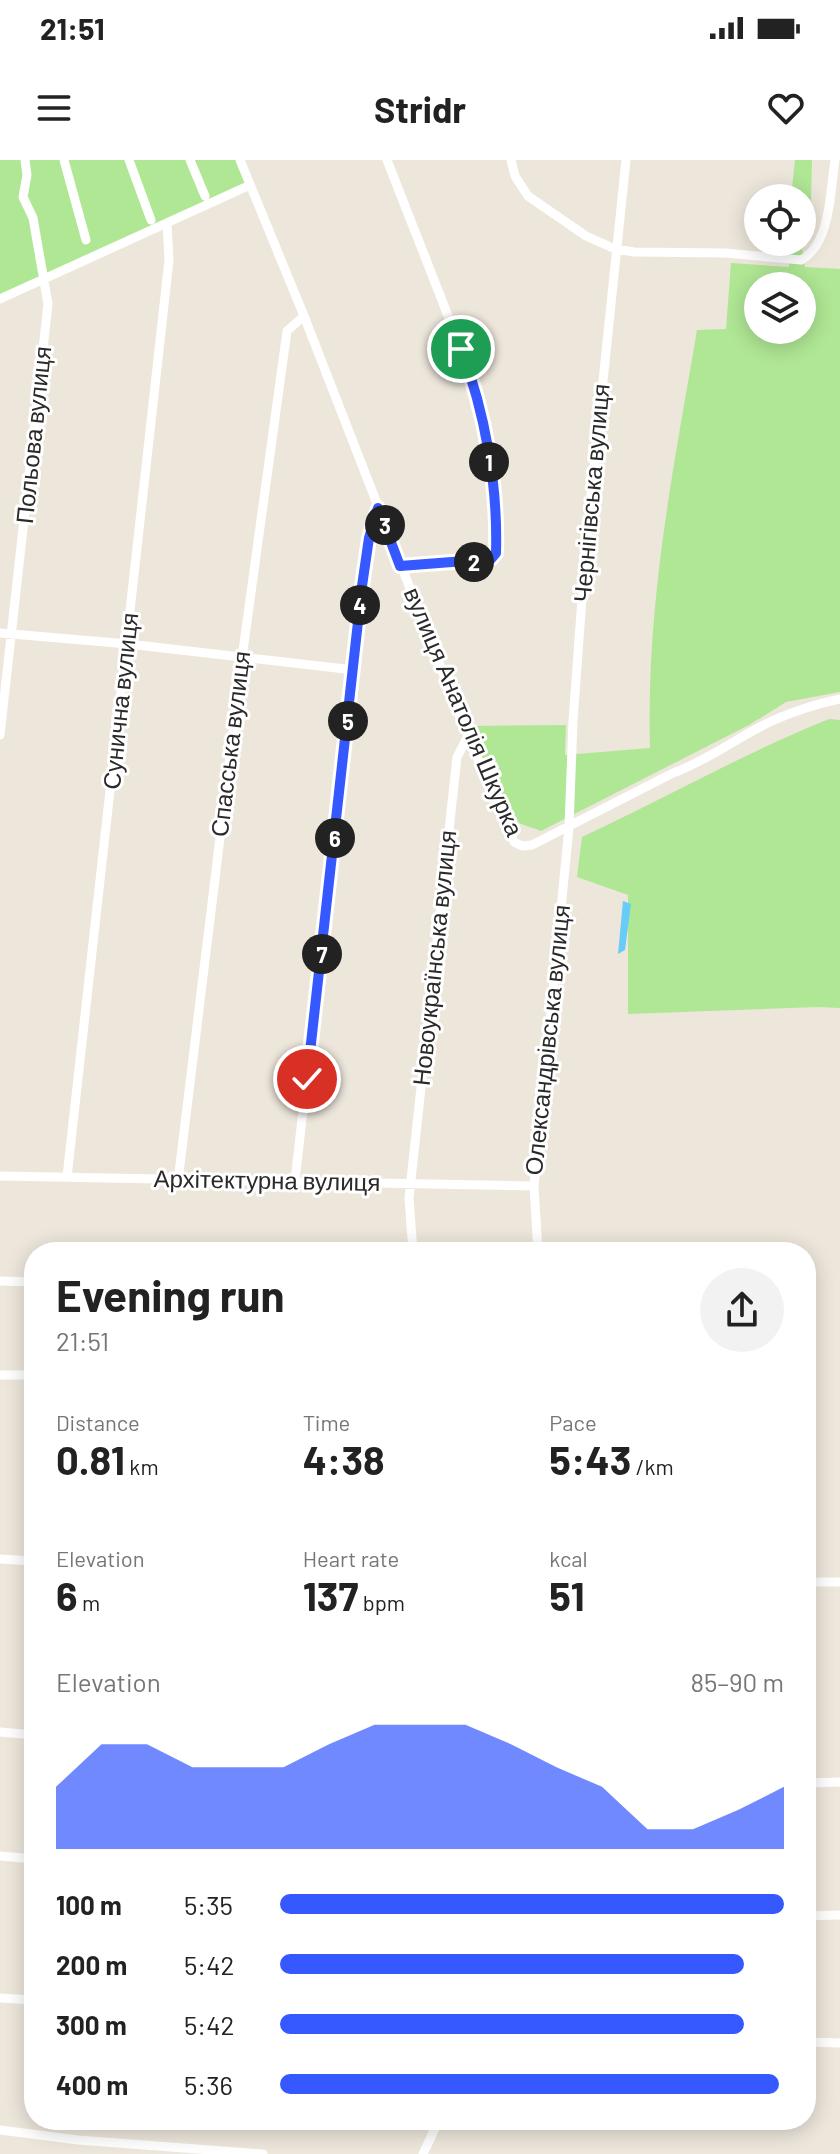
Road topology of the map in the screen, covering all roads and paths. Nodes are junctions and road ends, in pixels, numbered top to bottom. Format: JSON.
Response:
{"nodes":[{"id":1,"x":25,"y":160,"type":"edge"},
{"id":2,"x":64,"y":160,"type":"edge"},
{"id":3,"x":129,"y":160,"type":"edge"},
{"id":4,"x":190,"y":160,"type":"edge"},
{"id":5,"x":240,"y":160,"type":"edge"},
{"id":6,"x":387,"y":160,"type":"edge"},
{"id":7,"x":511,"y":160,"type":"edge"},
{"id":8,"x":626,"y":160,"type":"edge"},
{"id":9,"x":835,"y":160,"type":"edge"},
{"id":10,"x":250,"y":185,"type":"junction"},
{"id":11,"x":205,"y":196,"type":"dead end"},
{"id":12,"x":151,"y":220,"type":"dead end"},
{"id":13,"x":167,"y":224,"type":"junction"},
{"id":14,"x":86,"y":240,"type":"dead end"},
{"id":15,"x":615,"y":249,"type":"junction"},
{"id":16,"x":42,"y":279,"type":"junction"},
{"id":17,"x":0,"y":299,"type":"edge"},
{"id":18,"x":304,"y":316,"type":"junction"},
{"id":19,"x":378,"y":508,"type":"junction"},
{"id":20,"x":400,"y":566,"type":"junction"},
{"id":21,"x":0,"y":633,"type":"edge"},
{"id":22,"x":12,"y":634,"type":"junction"},
{"id":23,"x":128,"y":644,"type":"junction"},
{"id":24,"x":242,"y":658,"type":"junction"},
{"id":25,"x":354,"y":670,"type":"junction"},
{"id":26,"x":840,"y":699,"type":"edge"},
{"id":27,"x":0,"y":735,"type":"edge"},
{"id":28,"x":468,"y":736,"type":"junction"},
{"id":29,"x":569,"y":827,"type":"junction"},
{"id":30,"x":0,"y":1176,"type":"edge"},
{"id":31,"x":67,"y":1177,"type":"junction"},
{"id":32,"x":178,"y":1181,"type":"junction"},
{"id":33,"x":295,"y":1181,"type":"junction"},
{"id":34,"x":411,"y":1183,"type":"junction"},
{"id":35,"x":534,"y":1186,"type":"junction"},
{"id":36,"x":412,"y":1242,"type":"edge"},
{"id":37,"x":537,"y":1242,"type":"edge"},
{"id":38,"x":0,"y":1281,"type":"edge"},
{"id":39,"x":24,"y":1282,"type":"edge"},
{"id":40,"x":0,"y":1375,"type":"edge"},
{"id":41,"x":24,"y":1375,"type":"edge"},
{"id":42,"x":0,"y":1559,"type":"edge"},
{"id":43,"x":24,"y":1560,"type":"edge"},
{"id":44,"x":816,"y":1582,"type":"edge"},
{"id":45,"x":840,"y":1582,"type":"edge"},
{"id":46,"x":0,"y":1732,"type":"edge"},
{"id":47,"x":24,"y":1734,"type":"edge"},
{"id":48,"x":840,"y":1782,"type":"edge"},
{"id":49,"x":816,"y":1783,"type":"edge"},
{"id":50,"x":0,"y":1856,"type":"edge"},
{"id":51,"x":24,"y":1858,"type":"edge"},
{"id":52,"x":840,"y":1915,"type":"edge"},
{"id":53,"x":816,"y":1916,"type":"edge"},
{"id":54,"x":0,"y":1998,"type":"edge"},
{"id":55,"x":24,"y":1999,"type":"edge"},
{"id":56,"x":816,"y":2042,"type":"edge"},
{"id":57,"x":840,"y":2043,"type":"edge"},
{"id":58,"x":0,"y":2130,"type":"edge"},
{"id":59,"x":434,"y":2130,"type":"edge"},
{"id":60,"x":263,"y":2154,"type":"edge"},
{"id":61,"x":423,"y":2154,"type":"edge"}],
"edges":[{"from":1,"to":16,"type":"street","name":"Польова вулиця"},
{"from":2,"to":14,"type":"street"},
{"from":3,"to":12,"type":"street"},
{"from":4,"to":11,"type":"street"},
{"from":5,"to":10,"type":"street","name":"вулиця Анатолія Шкурка"},
{"from":6,"to":20,"type":"street"},
{"from":7,"to":15,"type":"street"},
{"from":8,"to":15,"type":"street","name":"Чернігівська вулиця"},
{"from":9,"to":15,"type":"street"},
{"from":10,"to":13,"type":"street"},
{"from":10,"to":18,"type":"street","name":"вулиця Анатолія Шкурка"},
{"from":13,"to":16,"type":"street"},
{"from":13,"to":23,"type":"street","name":"Сунична вулиця"},
{"from":15,"to":29,"type":"street","name":"Чернігівська вулиця"},
{"from":16,"to":17,"type":"street"},
{"from":16,"to":22,"type":"street","name":"Польова вулиця"},
{"from":18,"to":19,"type":"street","name":"вулиця Анатолія Шкурка"},
{"from":18,"to":24,"type":"street","name":"Спасська вулиця"},
{"from":19,"to":20,"type":"street","name":"вулиця Анатолія Шкурка"},
{"from":19,"to":25,"type":"street"},
{"from":20,"to":28,"type":"street","name":"вулиця Анатолія Шкурка"},
{"from":21,"to":22,"type":"street"},
{"from":22,"to":23,"type":"street"},
{"from":22,"to":27,"type":"street","name":"Польова вулиця"},
{"from":23,"to":24,"type":"street"},
{"from":23,"to":31,"type":"street","name":"Сунична вулиця"},
{"from":24,"to":25,"type":"street"},
{"from":24,"to":32,"type":"street","name":"Спасська вулиця"},
{"from":25,"to":33,"type":"street"},
{"from":26,"to":29,"type":"street","name":"вулиця Анатолія Шкурка"},
{"from":28,"to":29,"type":"street","name":"вулиця Анатолія Шкурка"},
{"from":28,"to":34,"type":"street","name":"Новоукраїнська вулиця"},
{"from":29,"to":35,"type":"street","name":"Олександрівська вулиця"},
{"from":30,"to":31,"type":"street","name":"Архітектурна вулиця"},
{"from":31,"to":32,"type":"street","name":"Архітектурна вулиця"},
{"from":32,"to":33,"type":"street","name":"Архітектурна вулиця"},
{"from":33,"to":34,"type":"street","name":"Архітектурна вулиця"},
{"from":34,"to":35,"type":"street","name":"Архітектурна вулиця"},
{"from":34,"to":36,"type":"street","name":"Новоукраїнська вулиця"},
{"from":35,"to":37,"type":"street","name":"Олександрівська вулиця"},
{"from":38,"to":39,"type":"street"},
{"from":40,"to":41,"type":"street"},
{"from":42,"to":43,"type":"street"},
{"from":44,"to":45,"type":"street"},
{"from":46,"to":47,"type":"street"},
{"from":48,"to":49,"type":"street"},
{"from":50,"to":51,"type":"street"},
{"from":52,"to":53,"type":"street"},
{"from":54,"to":55,"type":"street"},
{"from":56,"to":57,"type":"street"},
{"from":58,"to":60,"type":"street"},
{"from":59,"to":61,"type":"street"}]}
